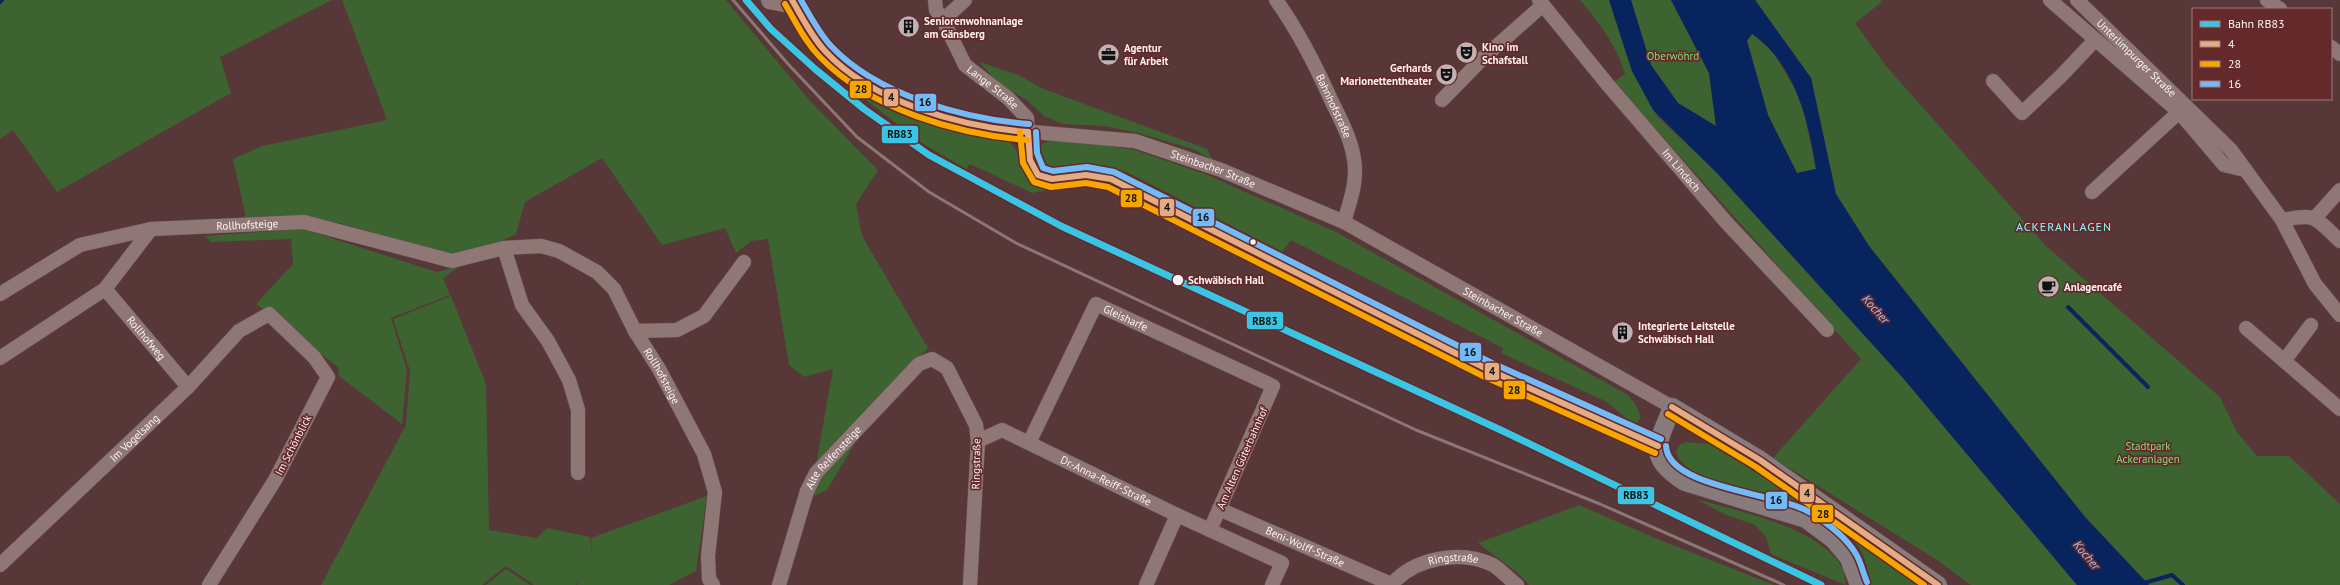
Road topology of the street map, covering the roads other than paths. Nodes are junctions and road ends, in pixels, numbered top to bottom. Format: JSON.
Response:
{"nodes":[{"id":1,"x":768,"y":0,"type":"edge"},
{"id":2,"x":935,"y":0,"type":"edge"},
{"id":3,"x":965,"y":0,"type":"edge"},
{"id":4,"x":1276,"y":0,"type":"edge"},
{"id":5,"x":2050,"y":0,"type":"edge"},
{"id":6,"x":2077,"y":0,"type":"edge"},
{"id":7,"x":2267,"y":0,"type":"edge"},
{"id":8,"x":1541,"y":3,"type":"edge"},
{"id":9,"x":794,"y":4,"type":"edge"},
{"id":10,"x":2279,"y":8,"type":"edge"},
{"id":11,"x":943,"y":20,"type":"junction"},
{"id":12,"x":2096,"y":40,"type":"junction"},
{"id":13,"x":2332,"y":48,"type":"edge"},
{"id":14,"x":2340,"y":54,"type":"edge"},
{"id":15,"x":1993,"y":81,"type":"dead end"},
{"id":16,"x":1442,"y":100,"type":"dead end"},
{"id":17,"x":2179,"y":112,"type":"junction"},
{"id":18,"x":1028,"y":132,"type":"junction"},
{"id":19,"x":2244,"y":170,"type":"junction"},
{"id":20,"x":2340,"y":190,"type":"edge"},
{"id":21,"x":2092,"y":192,"type":"dead end"},
{"id":22,"x":2315,"y":218,"type":"junction"},
{"id":23,"x":2282,"y":220,"type":"junction"},
{"id":24,"x":1344,"y":222,"type":"junction"},
{"id":25,"x":151,"y":229,"type":"junction"},
{"id":26,"x":2340,"y":241,"type":"edge"},
{"id":27,"x":504,"y":248,"type":"junction"},
{"id":28,"x":744,"y":262,"type":"dead end"},
{"id":29,"x":105,"y":289,"type":"junction"},
{"id":30,"x":0,"y":294,"type":"edge"},
{"id":31,"x":269,"y":314,"type":"joint"},
{"id":32,"x":2340,"y":315,"type":"edge"},
{"id":33,"x":2311,"y":325,"type":"dead end"},
{"id":34,"x":2246,"y":328,"type":"dead end"},
{"id":35,"x":1827,"y":330,"type":"dead end"},
{"id":36,"x":635,"y":331,"type":"junction"},
{"id":37,"x":0,"y":358,"type":"edge"},
{"id":38,"x":932,"y":359,"type":"joint"},
{"id":39,"x":2284,"y":361,"type":"junction"},
{"id":40,"x":1273,"y":386,"type":"joint"},
{"id":41,"x":188,"y":387,"type":"junction"},
{"id":42,"x":2338,"y":404,"type":"edge"},
{"id":43,"x":1672,"y":407,"type":"junction"},
{"id":44,"x":978,"y":441,"type":"junction"},
{"id":45,"x":1029,"y":443,"type":"junction"},
{"id":46,"x":1658,"y":446,"type":"junction"},
{"id":47,"x":578,"y":473,"type":"dead end"},
{"id":48,"x":1220,"y":509,"type":"junction"},
{"id":49,"x":1177,"y":515,"type":"junction"},
{"id":50,"x":1210,"y":530,"type":"junction"},
{"id":51,"x":0,"y":565,"type":"edge"},
{"id":52,"x":1391,"y":584,"type":"edge"},
{"id":53,"x":209,"y":585,"type":"edge"},
{"id":54,"x":713,"y":585,"type":"edge"},
{"id":55,"x":779,"y":585,"type":"edge"},
{"id":56,"x":970,"y":585,"type":"edge"},
{"id":57,"x":1146,"y":585,"type":"edge"},
{"id":58,"x":1272,"y":585,"type":"edge"},
{"id":59,"x":1517,"y":585,"type":"edge"},
{"id":60,"x":1859,"y":585,"type":"edge"},
{"id":61,"x":1938,"y":585,"type":"edge"}],
"edges":[{"from":1,"to":9,"type":"street"},
{"from":2,"to":11,"type":"street","name":"Lange Straße"},
{"from":3,"to":11,"type":"street"},
{"from":4,"to":24,"type":"street","name":"Bahnhofstraße"},
{"from":5,"to":12,"type":"street","name":"Unterlimpurger Straße"},
{"from":6,"to":19,"type":"street","name":"Unterlimpurger Straße"},
{"from":7,"to":10,"type":"street"},
{"from":8,"to":16,"type":"street","name":"Im Lindach"},
{"from":8,"to":35,"type":"street","name":"Im Lindach"},
{"from":9,"to":18,"type":"street","name":"Steinbacher Straße"},
{"from":11,"to":18,"type":"street","name":"Lange Straße"},
{"from":12,"to":15,"type":"street","name":"Unterlimpurger Straße"},
{"from":12,"to":17,"type":"street","name":"Unterlimpurger Straße"},
{"from":13,"to":14,"type":"street"},
{"from":17,"to":19,"type":"street","name":"Unterlimpurger Straße"},
{"from":17,"to":21,"type":"street","name":"Unterlimpurger Straße"},
{"from":18,"to":24,"type":"street","name":"Steinbacher Straße"},
{"from":18,"to":46,"type":"street","name":"Lange Straße"},
{"from":19,"to":23,"type":"street","name":"Unterlimpurger Straße"},
{"from":20,"to":22,"type":"street"},
{"from":22,"to":23,"type":"street"},
{"from":22,"to":26,"type":"street"},
{"from":23,"to":32,"type":"street","name":"Unterlimpurger Straße"},
{"from":24,"to":43,"type":"street","name":"Steinbacher Straße"},
{"from":25,"to":27,"type":"street","name":"Rollhofsteige"},
{"from":25,"to":29,"type":"street"},
{"from":25,"to":30,"type":"street","name":"Rollhofsteige"},
{"from":27,"to":36,"type":"street","name":"Rollhofsteige"},
{"from":27,"to":47,"type":"street"},
{"from":28,"to":36,"type":"street"},
{"from":29,"to":37,"type":"street"},
{"from":29,"to":41,"type":"street","name":"Rollhofweg"},
{"from":31,"to":41,"type":"street","name":"Im Vogelsang"},
{"from":31,"to":53,"type":"street","name":"Im Schönblick"},
{"from":33,"to":39,"type":"street"},
{"from":34,"to":39,"type":"street"},
{"from":36,"to":54,"type":"street","name":"Rollhofsteige"},
{"from":38,"to":44,"type":"street","name":"Ringstraße"},
{"from":38,"to":55,"type":"street","name":"Alte Reifensteige"},
{"from":39,"to":42,"type":"street"},
{"from":40,"to":45,"type":"street","name":"Gleisharfe"},
{"from":40,"to":48,"type":"street","name":"Am Alten Güterbahnhof"},
{"from":41,"to":51,"type":"street","name":"Im Vogelsang"},
{"from":43,"to":46,"type":"main road"},
{"from":43,"to":61,"type":"main road","name":"Steinbacher Straße"},
{"from":44,"to":45,"type":"street","name":"Dr.-Anna-Reiff-Straße"},
{"from":44,"to":56,"type":"street","name":"Ringstraße"},
{"from":45,"to":49,"type":"street","name":"Dr.-Anna-Reiff-Straße"},
{"from":46,"to":60,"type":"main road"},
{"from":48,"to":50,"type":"street","name":"Am Alten Güterbahnhof"},
{"from":48,"to":52,"type":"street","name":"Beni-Wolff-Straße"},
{"from":49,"to":50,"type":"street","name":"Dr.-Anna-Reiff-Straße"},
{"from":49,"to":57,"type":"street"},
{"from":50,"to":58,"type":"street","name":"Dr.-Anna-Reiff-Straße"},
{"from":52,"to":59,"type":"street","name":"Ringstraße"}]}
